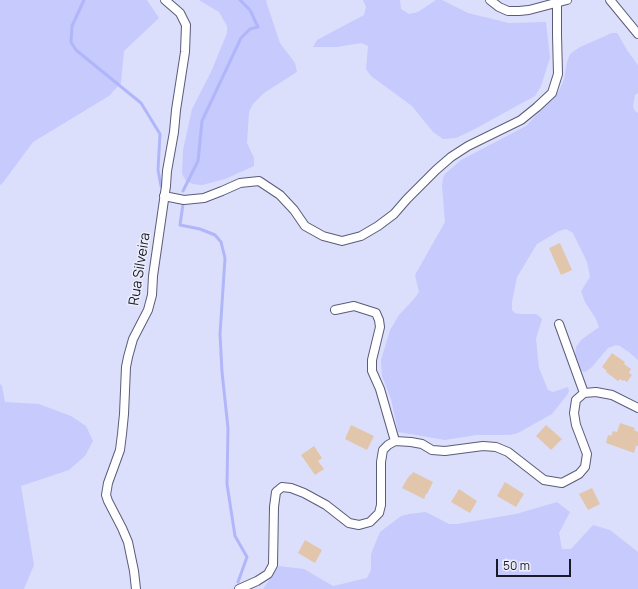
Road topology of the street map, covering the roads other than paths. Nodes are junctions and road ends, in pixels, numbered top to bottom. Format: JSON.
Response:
{"nodes":[{"id":1,"x":165,"y":0,"type":"edge"},
{"id":2,"x":490,"y":0,"type":"edge"},
{"id":3,"x":567,"y":0,"type":"edge"},
{"id":4,"x":610,"y":0,"type":"edge"},
{"id":5,"x":557,"y":3,"type":"junction"},
{"id":6,"x":638,"y":34,"type":"edge"},
{"id":7,"x":164,"y":196,"type":"junction"},
{"id":8,"x":335,"y":310,"type":"dead end"},
{"id":9,"x":559,"y":324,"type":"dead end"},
{"id":10,"x":584,"y":393,"type":"junction"},
{"id":11,"x":638,"y":408,"type":"edge"},
{"id":12,"x":395,"y":441,"type":"junction"},
{"id":13,"x":136,"y":589,"type":"edge"},
{"id":14,"x":238,"y":589,"type":"edge"}],
"edges":[{"from":1,"to":7,"type":"street","name":"Rua Silveira"},
{"from":2,"to":5,"type":"street"},
{"from":3,"to":5,"type":"street"},
{"from":4,"to":6,"type":"street"},
{"from":5,"to":7,"type":"street"},
{"from":7,"to":13,"type":"street","name":"Rua Silveira"},
{"from":8,"to":12,"type":"street"},
{"from":9,"to":10,"type":"street"},
{"from":10,"to":11,"type":"street"},
{"from":10,"to":12,"type":"street"},
{"from":12,"to":14,"type":"street"}]}
